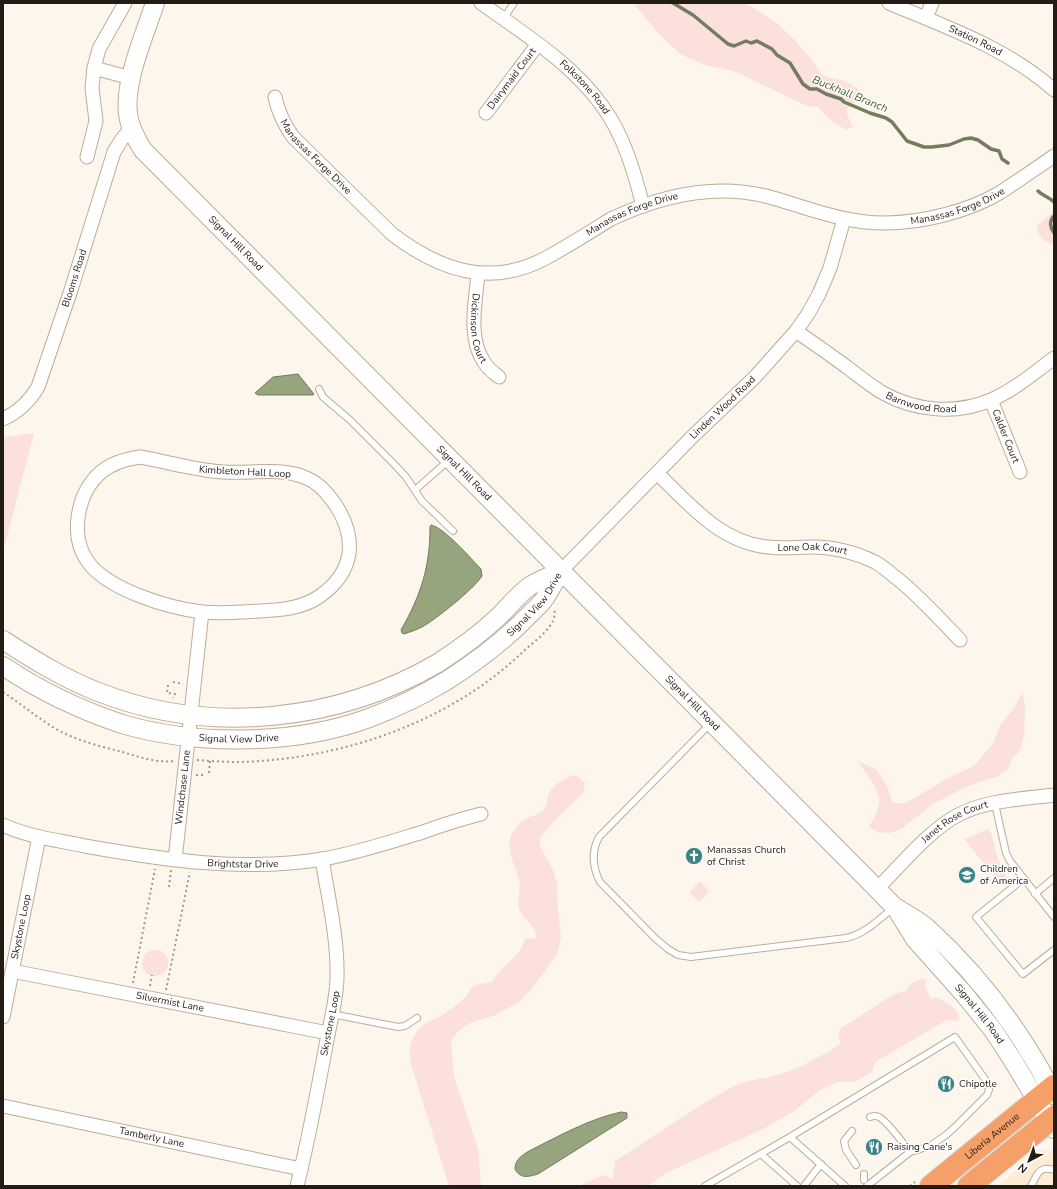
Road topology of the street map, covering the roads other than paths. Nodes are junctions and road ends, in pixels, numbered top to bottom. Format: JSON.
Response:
{"nodes":[{"id":1,"x":126,"y":3,"type":"edge"},
{"id":2,"x":155,"y":3,"type":"edge"},
{"id":3,"x":480,"y":3,"type":"edge"},
{"id":4,"x":514,"y":3,"type":"edge"},
{"id":5,"x":889,"y":3,"type":"edge"},
{"id":6,"x":932,"y":3,"type":"edge"},
{"id":7,"x":926,"y":18,"type":"junction"},
{"id":8,"x":503,"y":19,"type":"junction"},
{"id":9,"x":538,"y":44,"type":"junction"},
{"id":10,"x":94,"y":68,"type":"junction"},
{"id":11,"x":131,"y":78,"type":"junction"},
{"id":12,"x":1054,"y":90,"type":"edge"},
{"id":13,"x":275,"y":97,"type":"dead end"},
{"id":14,"x":486,"y":113,"type":"dead end"},
{"id":15,"x":132,"y":127,"type":"junction"},
{"id":16,"x":1054,"y":156,"type":"edge"},
{"id":17,"x":87,"y":157,"type":"dead end"},
{"id":18,"x":643,"y":206,"type":"junction"},
{"id":19,"x":844,"y":219,"type":"junction"},
{"id":20,"x":478,"y":273,"type":"junction"},
{"id":21,"x":796,"y":331,"type":"junction"},
{"id":22,"x":1054,"y":358,"type":"edge"},
{"id":23,"x":499,"y":377,"type":"dead end"},
{"id":24,"x":319,"y":389,"type":"dead end"},
{"id":25,"x":991,"y":400,"type":"junction"},
{"id":26,"x":3,"y":419,"type":"edge"},
{"id":27,"x":450,"y":459,"type":"junction"},
{"id":28,"x":1020,"y":472,"type":"dead end"},
{"id":29,"x":657,"y":473,"type":"junction"},
{"id":30,"x":415,"y":490,"type":"junction"},
{"id":31,"x":453,"y":531,"type":"dead end"},
{"id":32,"x":561,"y":571,"type":"junction"},
{"id":33,"x":202,"y":612,"type":"junction"},
{"id":34,"x":3,"y":640,"type":"edge"},
{"id":35,"x":960,"y":640,"type":"dead end"},
{"id":36,"x":3,"y":666,"type":"edge"},
{"id":37,"x":190,"y":715,"type":"junction"},
{"id":38,"x":711,"y":723,"type":"junction"},
{"id":39,"x":188,"y":736,"type":"junction"},
{"id":40,"x":1054,"y":795,"type":"edge"},
{"id":41,"x":995,"y":804,"type":"junction"},
{"id":42,"x":481,"y":814,"type":"dead end"},
{"id":43,"x":3,"y":825,"type":"edge"},
{"id":44,"x":39,"y":837,"type":"junction"},
{"id":45,"x":322,"y":859,"type":"junction"},
{"id":46,"x":174,"y":860,"type":"junction"},
{"id":47,"x":1054,"y":878,"type":"edge"},
{"id":48,"x":1023,"y":879,"type":"junction"},
{"id":49,"x":877,"y":889,"type":"junction"},
{"id":50,"x":1035,"y":894,"type":"junction"},
{"id":51,"x":894,"y":906,"type":"junction"},
{"id":52,"x":1054,"y":917,"type":"edge"},
{"id":53,"x":1054,"y":950,"type":"edge"},
{"id":54,"x":12,"y":971,"type":"junction"},
{"id":55,"x":332,"y":1014,"type":"junction"},
{"id":56,"x":3,"y":1017,"type":"edge"},
{"id":57,"x":417,"y":1018,"type":"dead end"},
{"id":58,"x":328,"y":1033,"type":"junction"},
{"id":59,"x":1049,"y":1092,"type":"edge"},
{"id":60,"x":3,"y":1106,"type":"edge"},
{"id":61,"x":870,"y":1117,"type":"dead end"},
{"id":62,"x":1052,"y":1122,"type":"edge"},
{"id":63,"x":852,"y":1131,"type":"dead end"},
{"id":64,"x":790,"y":1137,"type":"junction"},
{"id":65,"x":910,"y":1152,"type":"junction"},
{"id":66,"x":761,"y":1154,"type":"junction"},
{"id":67,"x":821,"y":1164,"type":"junction"},
{"id":68,"x":856,"y":1165,"type":"dead end"},
{"id":69,"x":301,"y":1170,"type":"junction"},
{"id":70,"x":1054,"y":1170,"type":"edge"},
{"id":71,"x":297,"y":1186,"type":"edge"},
{"id":72,"x":705,"y":1186,"type":"edge"},
{"id":73,"x":797,"y":1186,"type":"edge"},
{"id":74,"x":804,"y":1186,"type":"edge"},
{"id":75,"x":845,"y":1186,"type":"edge"},
{"id":76,"x":867,"y":1186,"type":"edge"},
{"id":77,"x":931,"y":1186,"type":"edge"},
{"id":78,"x":969,"y":1186,"type":"edge"},
{"id":79,"x":1031,"y":1186,"type":"edge"}],
"edges":[{"from":1,"to":10,"type":"street"},
{"from":2,"to":11,"type":"main road","name":"Signal Hill Road"},
{"from":3,"to":8,"type":"street","name":"Folkstone Road"},
{"from":4,"to":8,"type":"lane"},
{"from":5,"to":7,"type":"street","name":"Station Road"},
{"from":6,"to":7,"type":"street"},
{"from":7,"to":12,"type":"street","name":"Station Road"},
{"from":8,"to":9,"type":"street","name":"Folkstone Road"},
{"from":9,"to":14,"type":"street","name":"Dairymaid Court"},
{"from":9,"to":18,"type":"street","name":"Folkstone Road"},
{"from":10,"to":11,"type":"street"},
{"from":10,"to":17,"type":"street"},
{"from":11,"to":15,"type":"main road","name":"Signal Hill Road"},
{"from":13,"to":20,"type":"street","name":"Manassas Forge Drive"},
{"from":15,"to":26,"type":"street","name":"Blooms Road"},
{"from":15,"to":27,"type":"main road","name":"Signal Hill Road"},
{"from":16,"to":19,"type":"street","name":"Manassas Forge Drive"},
{"from":18,"to":19,"type":"street","name":"Manassas Forge Drive"},
{"from":18,"to":20,"type":"street","name":"Manassas Forge Drive"},
{"from":19,"to":21,"type":"street","name":"Linden Wood Road"},
{"from":20,"to":23,"type":"street","name":"Dickinson Court"},
{"from":21,"to":25,"type":"street","name":"Barnwood Road"},
{"from":21,"to":29,"type":"street","name":"Linden Wood Road"},
{"from":22,"to":25,"type":"street","name":"Barnwood Road"},
{"from":24,"to":30,"type":"lane"},
{"from":25,"to":28,"type":"street","name":"Calder Court"},
{"from":27,"to":30,"type":"lane"},
{"from":27,"to":32,"type":"main road","name":"Signal Hill Road"},
{"from":29,"to":32,"type":"street","name":"Linden Wood Road"},
{"from":29,"to":35,"type":"street","name":"Lone Oak Court"},
{"from":30,"to":31,"type":"lane"},
{"from":32,"to":37,"type":"main road","name":"Signal View Drive"},
{"from":32,"to":38,"type":"main road","name":"Signal Hill Road"},
{"from":32,"to":39,"type":"main road","name":"Signal View Drive"},
{"from":33,"to":33,"type":"street","name":"Kimbleton Hall Loop"},
{"from":33,"to":37,"type":"street","name":"Windchase Lane"},
{"from":34,"to":37,"type":"main road","name":"Signal View Drive"},
{"from":36,"to":39,"type":"main road","name":"Signal View Drive"},
{"from":37,"to":39,"type":"street","name":"Windchase Lane"},
{"from":38,"to":49,"type":"main road","name":"Signal Hill Road"},
{"from":38,"to":51,"type":"lane"},
{"from":39,"to":46,"type":"street","name":"Windchase Lane"},
{"from":40,"to":41,"type":"street","name":"Janet Rose Court"},
{"from":41,"to":48,"type":"lane"},
{"from":41,"to":49,"type":"street","name":"Janet Rose Court"},
{"from":42,"to":45,"type":"street","name":"Brightstar Drive"},
{"from":43,"to":44,"type":"street","name":"Brightstar Drive"},
{"from":44,"to":46,"type":"street","name":"Brightstar Drive"},
{"from":44,"to":54,"type":"street","name":"Skystone Loop"},
{"from":45,"to":46,"type":"street","name":"Brightstar Drive"},
{"from":45,"to":55,"type":"street","name":"Skystone Loop"},
{"from":47,"to":50,"type":"lane"},
{"from":48,"to":50,"type":"lane"},
{"from":48,"to":53,"type":"lane"},
{"from":49,"to":51,"type":"main road","name":"Signal Hill Road"},
{"from":50,"to":52,"type":"lane"},
{"from":51,"to":59,"type":"main road","name":"Signal Hill Road"},
{"from":54,"to":56,"type":"street","name":"Skystone Loop"},
{"from":54,"to":58,"type":"street","name":"Silvermist Lane"},
{"from":55,"to":57,"type":"lane"},
{"from":55,"to":58,"type":"street","name":"Skystone Loop"},
{"from":58,"to":69,"type":"street","name":"Skystone Loop"},
{"from":59,"to":62,"type":"main road","name":"Signal Hill Road"},
{"from":59,"to":77,"type":"highway","name":"Liberia Avenue"},
{"from":60,"to":69,"type":"street","name":"Tamberly Lane"},
{"from":61,"to":65,"type":"lane"},
{"from":62,"to":78,"type":"highway"},
{"from":63,"to":68,"type":"lane"},
{"from":64,"to":65,"type":"lane"},
{"from":64,"to":66,"type":"lane"},
{"from":64,"to":67,"type":"lane"},
{"from":65,"to":76,"type":"lane"},
{"from":66,"to":72,"type":"lane"},
{"from":66,"to":73,"type":"lane"},
{"from":67,"to":74,"type":"lane"},
{"from":67,"to":75,"type":"lane"},
{"from":69,"to":71,"type":"street","name":"Skystone Loop"},
{"from":70,"to":79,"type":"lane"}]}
